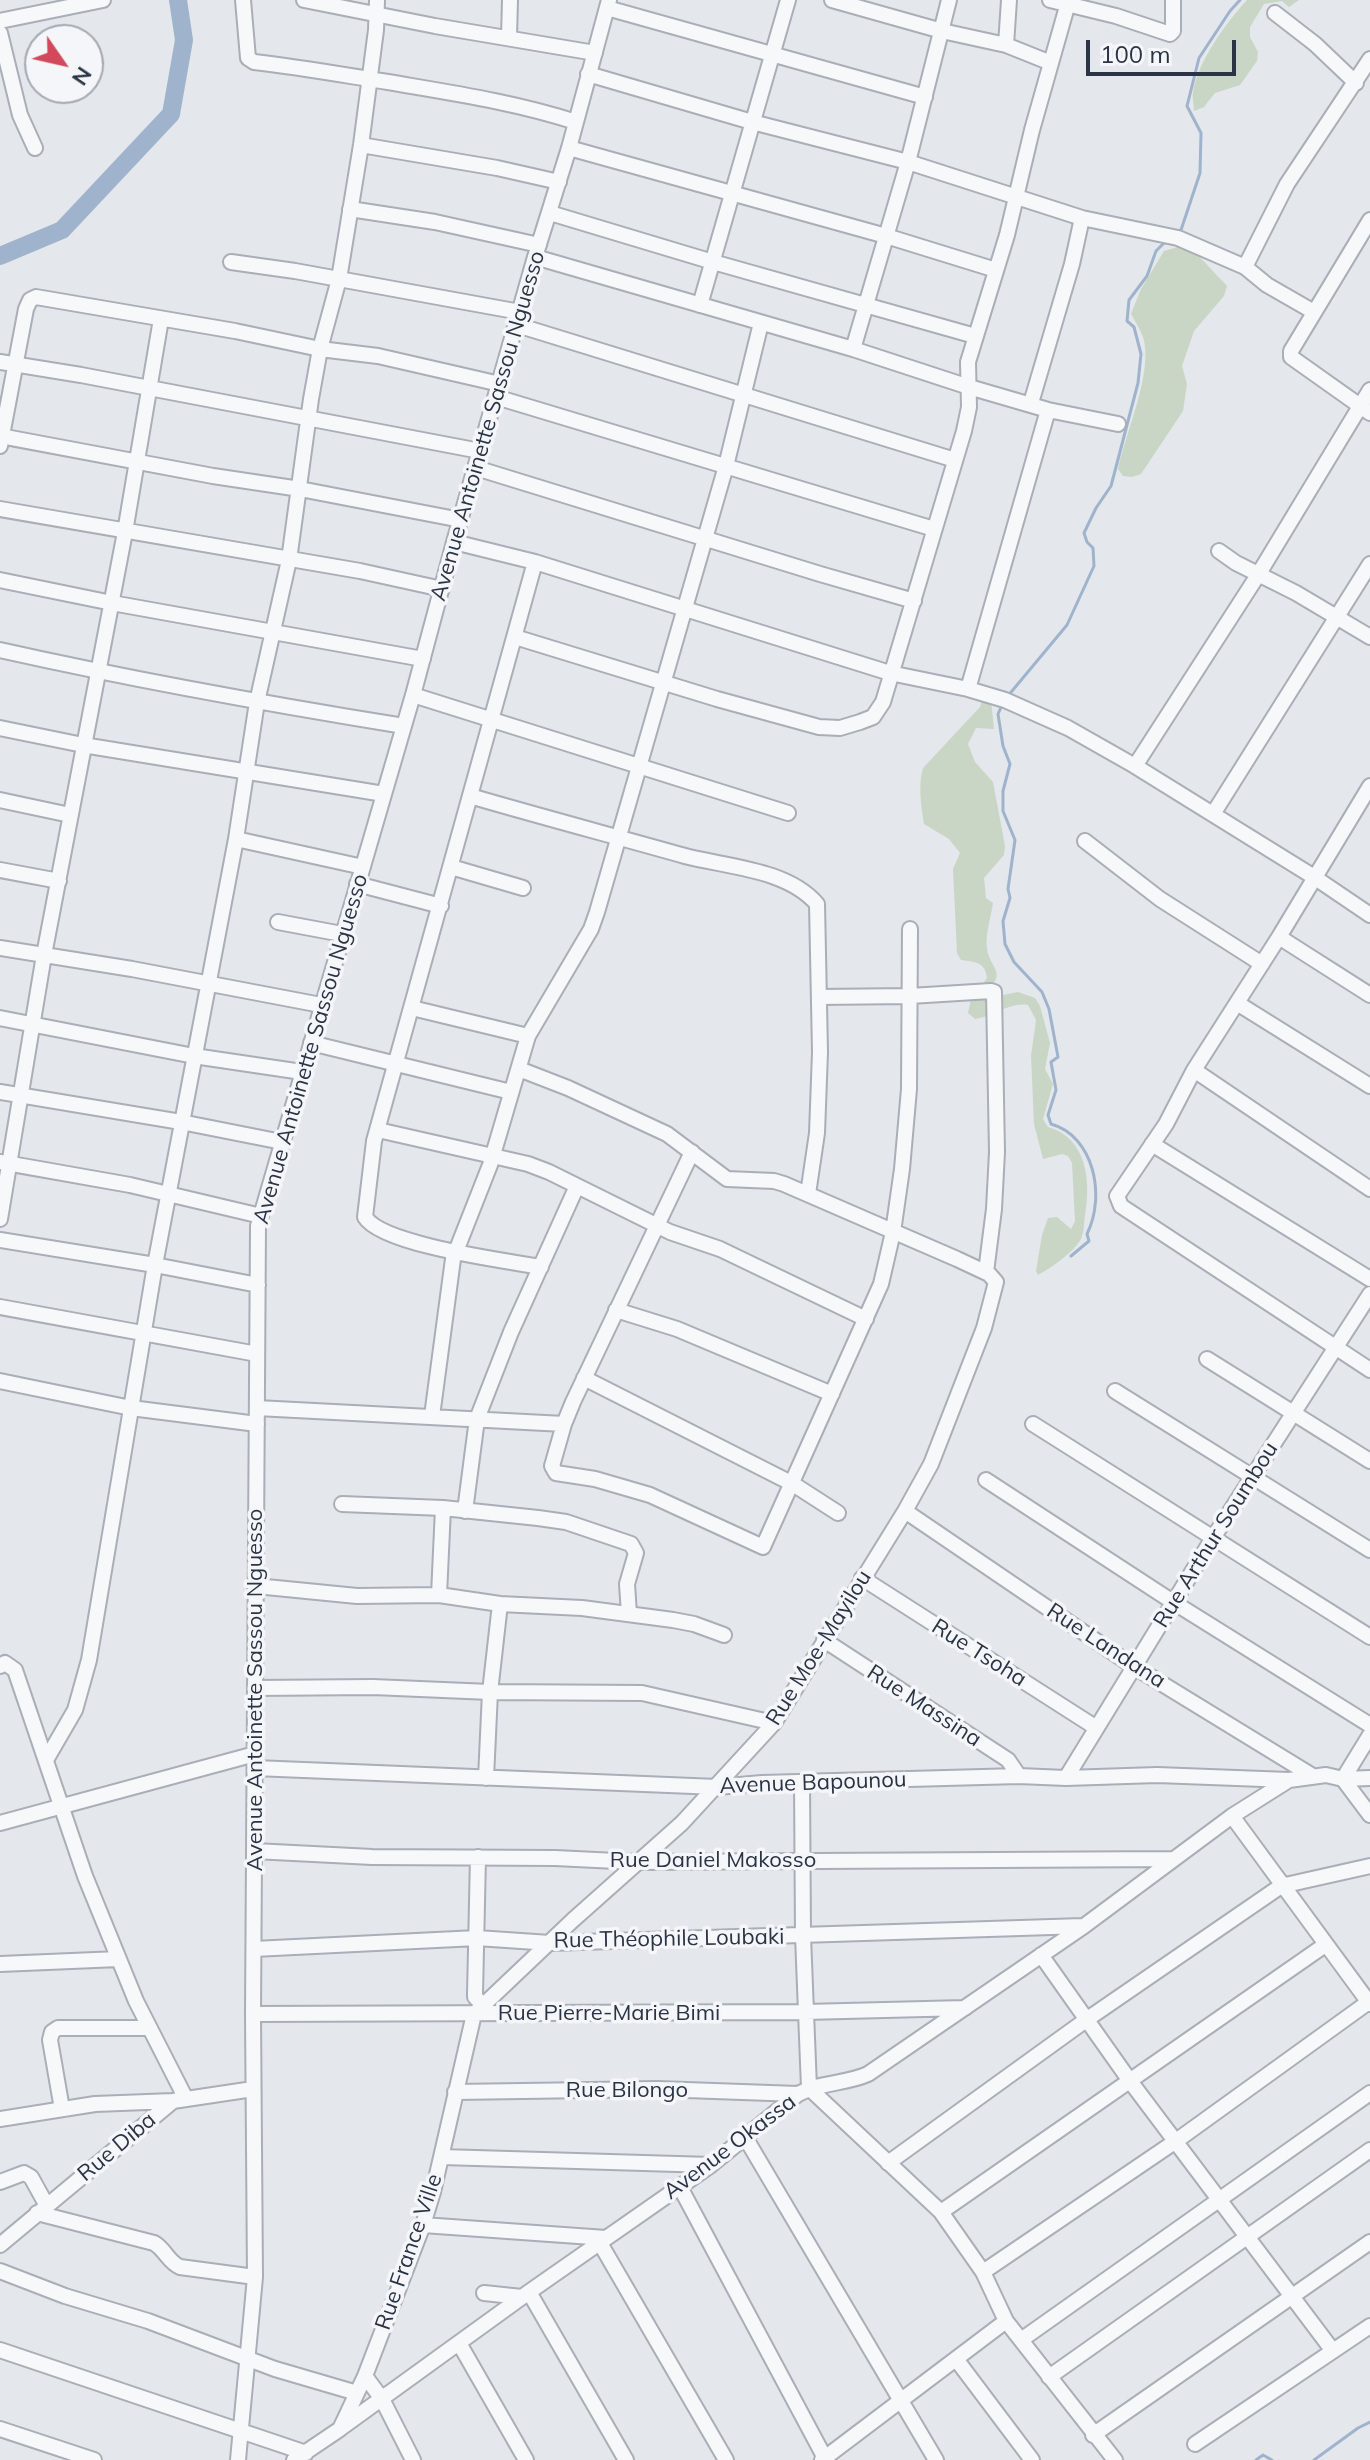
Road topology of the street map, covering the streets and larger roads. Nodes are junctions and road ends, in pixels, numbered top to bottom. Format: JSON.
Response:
{"nodes":[{"id":1,"x":103,"y":0,"type":"edge"},
{"id":2,"x":243,"y":0,"type":"edge"},
{"id":3,"x":304,"y":0,"type":"edge"},
{"id":4,"x":377,"y":0,"type":"edge"},
{"id":5,"x":510,"y":0,"type":"edge"},
{"id":6,"x":788,"y":0,"type":"edge"},
{"id":7,"x":832,"y":0,"type":"edge"},
{"id":8,"x":949,"y":0,"type":"edge"},
{"id":9,"x":1009,"y":0,"type":"edge"},
{"id":10,"x":1050,"y":0,"type":"edge"},
{"id":11,"x":1173,"y":0,"type":"edge"},
{"id":12,"x":1068,"y":3,"type":"junction"},
{"id":13,"x":608,"y":4,"type":"edge"},
{"id":14,"x":1275,"y":13,"type":"dead end"},
{"id":15,"x":377,"y":16,"type":"junction"},
{"id":16,"x":0,"y":21,"type":"edge"},
{"id":17,"x":942,"y":31,"type":"junction"},
{"id":18,"x":0,"y":33,"type":"edge"},
{"id":19,"x":509,"y":37,"type":"junction"},
{"id":20,"x":1006,"y":45,"type":"junction"},
{"id":21,"x":595,"y":53,"type":"junction"},
{"id":22,"x":771,"y":54,"type":"junction"},
{"id":23,"x":1370,"y":59,"type":"edge"},
{"id":24,"x":1051,"y":63,"type":"junction"},
{"id":25,"x":588,"y":74,"type":"junction"},
{"id":26,"x":369,"y":79,"type":"junction"},
{"id":27,"x":1356,"y":83,"type":"junction"},
{"id":28,"x":925,"y":97,"type":"junction"},
{"id":29,"x":576,"y":122,"type":"junction"},
{"id":30,"x":752,"y":122,"type":"junction"},
{"id":31,"x":361,"y":145,"type":"junction"},
{"id":32,"x":35,"y":148,"type":"dead end"},
{"id":33,"x":569,"y":148,"type":"junction"},
{"id":34,"x":908,"y":162,"type":"junction"},
{"id":35,"x":559,"y":182,"type":"junction"},
{"id":36,"x":732,"y":192,"type":"junction"},
{"id":37,"x":1016,"y":198,"type":"junction"},
{"id":38,"x":350,"y":209,"type":"junction"},
{"id":39,"x":550,"y":213,"type":"junction"},
{"id":40,"x":1082,"y":218,"type":"junction"},
{"id":41,"x":1370,"y":220,"type":"edge"},
{"id":42,"x":886,"y":236,"type":"junction"},
{"id":43,"x":537,"y":251,"type":"junction"},
{"id":44,"x":231,"y":262,"type":"dead end"},
{"id":45,"x":713,"y":262,"type":"junction"},
{"id":46,"x":1245,"y":267,"type":"junction"},
{"id":47,"x":996,"y":270,"type":"junction"},
{"id":48,"x":339,"y":279,"type":"junction"},
{"id":49,"x":700,"y":305,"type":"junction"},
{"id":50,"x":866,"y":306,"type":"junction"},
{"id":51,"x":1314,"y":312,"type":"junction"},
{"id":52,"x":161,"y":319,"type":"junction"},
{"id":53,"x":518,"y":319,"type":"junction"},
{"id":54,"x":761,"y":323,"type":"junction"},
{"id":55,"x":975,"y":336,"type":"junction"},
{"id":56,"x":320,"y":349,"type":"junction"},
{"id":57,"x":853,"y":349,"type":"junction"},
{"id":58,"x":8,"y":363,"type":"edge"},
{"id":59,"x":969,"y":387,"type":"junction"},
{"id":60,"x":150,"y":389,"type":"junction"},
{"id":61,"x":498,"y":390,"type":"junction"},
{"id":62,"x":1370,"y":390,"type":"edge"},
{"id":63,"x":743,"y":396,"type":"junction"},
{"id":64,"x":1031,"y":403,"type":"junction"},
{"id":65,"x":1048,"y":410,"type":"junction"},
{"id":66,"x":1365,"y":410,"type":"edge"},
{"id":67,"x":308,"y":419,"type":"junction"},
{"id":68,"x":1118,"y":424,"type":"dead end"},
{"id":69,"x":0,"y":439,"type":"edge"},
{"id":70,"x":480,"y":451,"type":"junction"},
{"id":71,"x":955,"y":460,"type":"junction"},
{"id":72,"x":137,"y":462,"type":"junction"},
{"id":73,"x":726,"y":466,"type":"junction"},
{"id":74,"x":476,"y":468,"type":"junction"},
{"id":75,"x":300,"y":489,"type":"junction"},
{"id":76,"x":0,"y":509,"type":"edge"},
{"id":77,"x":461,"y":520,"type":"junction"},
{"id":78,"x":934,"y":529,"type":"junction"},
{"id":79,"x":125,"y":532,"type":"junction"},
{"id":80,"x":705,"y":538,"type":"junction"},
{"id":81,"x":454,"y":542,"type":"junction"},
{"id":82,"x":1219,"y":551,"type":"dead end"},
{"id":83,"x":289,"y":560,"type":"junction"},
{"id":84,"x":535,"y":562,"type":"junction"},
{"id":85,"x":1370,"y":564,"type":"edge"},
{"id":86,"x":1258,"y":575,"type":"junction"},
{"id":87,"x":0,"y":580,"type":"edge"},
{"id":88,"x":442,"y":589,"type":"junction"},
{"id":89,"x":914,"y":601,"type":"junction"},
{"id":90,"x":112,"y":603,"type":"junction"},
{"id":91,"x":684,"y":608,"type":"junction"},
{"id":92,"x":1337,"y":617,"type":"junction"},
{"id":93,"x":272,"y":630,"type":"junction"},
{"id":94,"x":515,"y":637,"type":"junction"},
{"id":95,"x":1370,"y":637,"type":"edge"},
{"id":96,"x":0,"y":650,"type":"edge"},
{"id":97,"x":423,"y":659,"type":"junction"},
{"id":98,"x":98,"y":672,"type":"junction"},
{"id":99,"x":890,"y":673,"type":"junction"},
{"id":100,"x":663,"y":683,"type":"junction"},
{"id":101,"x":968,"y":689,"type":"junction"},
{"id":102,"x":413,"y":695,"type":"junction"},
{"id":103,"x":257,"y":702,"type":"junction"},
{"id":104,"x":492,"y":720,"type":"junction"},
{"id":105,"x":404,"y":726,"type":"junction"},
{"id":106,"x":0,"y":728,"type":"edge"},
{"id":107,"x":83,"y":745,"type":"junction"},
{"id":108,"x":638,"y":766,"type":"junction"},
{"id":109,"x":1135,"y":766,"type":"junction"},
{"id":110,"x":246,"y":772,"type":"junction"},
{"id":111,"x":1370,"y":786,"type":"edge"},
{"id":112,"x":384,"y":794,"type":"junction"},
{"id":113,"x":470,"y":796,"type":"junction"},
{"id":114,"x":0,"y":800,"type":"edge"},
{"id":115,"x":788,"y":813,"type":"dead end"},
{"id":116,"x":1213,"y":814,"type":"junction"},
{"id":117,"x":70,"y":815,"type":"junction"},
{"id":118,"x":619,"y":837,"type":"junction"},
{"id":119,"x":236,"y":839,"type":"junction"},
{"id":120,"x":1085,"y":841,"type":"dead end"},
{"id":121,"x":363,"y":867,"type":"junction"},
{"id":122,"x":451,"y":867,"type":"junction"},
{"id":123,"x":0,"y":870,"type":"edge"},
{"id":124,"x":1314,"y":877,"type":"junction"},
{"id":125,"x":59,"y":881,"type":"junction"},
{"id":126,"x":357,"y":884,"type":"junction"},
{"id":127,"x":523,"y":888,"type":"dead end"},
{"id":128,"x":1353,"y":904,"type":"junction"},
{"id":129,"x":441,"y":906,"type":"junction"},
{"id":130,"x":1370,"y":907,"type":"edge"},
{"id":131,"x":1370,"y":915,"type":"edge"},
{"id":132,"x":278,"y":922,"type":"dead end"},
{"id":133,"x":910,"y":929,"type":"dead end"},
{"id":134,"x":342,"y":934,"type":"junction"},
{"id":135,"x":1279,"y":937,"type":"junction"},
{"id":136,"x":0,"y":948,"type":"edge"},
{"id":137,"x":44,"y":955,"type":"junction"},
{"id":138,"x":1262,"y":964,"type":"junction"},
{"id":139,"x":207,"y":983,"type":"junction"},
{"id":140,"x":1370,"y":995,"type":"edge"},
{"id":141,"x":910,"y":996,"type":"junction"},
{"id":142,"x":820,"y":997,"type":"junction"},
{"id":143,"x":1237,"y":1003,"type":"junction"},
{"id":144,"x":321,"y":1005,"type":"junction"},
{"id":145,"x":412,"y":1008,"type":"junction"},
{"id":146,"x":0,"y":1018,"type":"edge"},
{"id":147,"x":33,"y":1024,"type":"junction"},
{"id":148,"x":528,"y":1036,"type":"junction"},
{"id":149,"x":311,"y":1043,"type":"junction"},
{"id":150,"x":194,"y":1056,"type":"junction"},
{"id":151,"x":396,"y":1065,"type":"junction"},
{"id":152,"x":519,"y":1069,"type":"junction"},
{"id":153,"x":1194,"y":1070,"type":"junction"},
{"id":154,"x":302,"y":1072,"type":"junction"},
{"id":155,"x":1370,"y":1086,"type":"edge"},
{"id":156,"x":0,"y":1092,"type":"edge"},
{"id":157,"x":511,"y":1092,"type":"junction"},
{"id":158,"x":21,"y":1097,"type":"junction"},
{"id":159,"x":181,"y":1122,"type":"junction"},
{"id":160,"x":378,"y":1130,"type":"junction"},
{"id":161,"x":282,"y":1142,"type":"junction"},
{"id":162,"x":1152,"y":1144,"type":"junction"},
{"id":163,"x":692,"y":1152,"type":"junction"},
{"id":164,"x":493,"y":1156,"type":"junction"},
{"id":165,"x":5,"y":1163,"type":"edge"},
{"id":166,"x":577,"y":1186,"type":"junction"},
{"id":167,"x":1370,"y":1189,"type":"edge"},
{"id":168,"x":808,"y":1194,"type":"junction"},
{"id":169,"x":168,"y":1195,"type":"junction"},
{"id":170,"x":0,"y":1219,"type":"edge"},
{"id":171,"x":260,"y":1221,"type":"junction"},
{"id":172,"x":656,"y":1225,"type":"junction"},
{"id":173,"x":893,"y":1232,"type":"junction"},
{"id":174,"x":0,"y":1240,"type":"edge"},
{"id":175,"x":456,"y":1252,"type":"junction"},
{"id":176,"x":155,"y":1265,"type":"junction"},
{"id":177,"x":541,"y":1267,"type":"junction"},
{"id":178,"x":991,"y":1277,"type":"junction"},
{"id":179,"x":1370,"y":1279,"type":"edge"},
{"id":180,"x":258,"y":1285,"type":"junction"},
{"id":181,"x":1370,"y":1294,"type":"edge"},
{"id":182,"x":0,"y":1307,"type":"edge"},
{"id":183,"x":616,"y":1310,"type":"junction"},
{"id":184,"x":866,"y":1319,"type":"junction"},
{"id":185,"x":143,"y":1334,"type":"junction"},
{"id":186,"x":1335,"y":1347,"type":"junction"},
{"id":187,"x":257,"y":1354,"type":"junction"},
{"id":188,"x":1207,"y":1359,"type":"dead end"},
{"id":189,"x":1370,"y":1370,"type":"edge"},
{"id":190,"x":584,"y":1378,"type":"junction"},
{"id":191,"x":0,"y":1381,"type":"edge"},
{"id":192,"x":1115,"y":1391,"type":"dead end"},
{"id":193,"x":832,"y":1394,"type":"junction"},
{"id":194,"x":131,"y":1408,"type":"junction"},
{"id":195,"x":257,"y":1408,"type":"junction"},
{"id":196,"x":1293,"y":1414,"type":"junction"},
{"id":197,"x":432,"y":1416,"type":"junction"},
{"id":198,"x":477,"y":1419,"type":"junction"},
{"id":199,"x":257,"y":1424,"type":"junction"},
{"id":200,"x":564,"y":1424,"type":"junction"},
{"id":201,"x":1033,"y":1424,"type":"dead end"},
{"id":202,"x":1370,"y":1461,"type":"edge"},
{"id":203,"x":1253,"y":1476,"type":"junction"},
{"id":204,"x":986,"y":1480,"type":"dead end"},
{"id":205,"x":793,"y":1484,"type":"junction"},
{"id":206,"x":342,"y":1504,"type":"dead end"},
{"id":207,"x":443,"y":1508,"type":"junction"},
{"id":208,"x":465,"y":1511,"type":"junction"},
{"id":209,"x":905,"y":1511,"type":"junction"},
{"id":210,"x":838,"y":1513,"type":"dead end"},
{"id":211,"x":1213,"y":1538,"type":"junction"},
{"id":212,"x":1370,"y":1550,"type":"edge"},
{"id":213,"x":862,"y":1578,"type":"junction"},
{"id":214,"x":256,"y":1586,"type":"junction"},
{"id":215,"x":439,"y":1595,"type":"junction"},
{"id":216,"x":1173,"y":1602,"type":"junction"},
{"id":217,"x":500,"y":1604,"type":"junction"},
{"id":218,"x":629,"y":1614,"type":"junction"},
{"id":219,"x":724,"y":1635,"type":"dead end"},
{"id":220,"x":1370,"y":1637,"type":"edge"},
{"id":221,"x":824,"y":1640,"type":"junction"},
{"id":222,"x":0,"y":1666,"type":"edge"},
{"id":223,"x":1133,"y":1666,"type":"junction"},
{"id":224,"x":255,"y":1688,"type":"junction"},
{"id":225,"x":490,"y":1692,"type":"junction"},
{"id":226,"x":774,"y":1723,"type":"junction"},
{"id":227,"x":1370,"y":1725,"type":"edge"},
{"id":228,"x":1095,"y":1727,"type":"junction"},
{"id":229,"x":1370,"y":1735,"type":"edge"},
{"id":230,"x":46,"y":1760,"type":"junction"},
{"id":231,"x":255,"y":1761,"type":"junction"},
{"id":232,"x":1311,"y":1775,"type":"junction"},
{"id":233,"x":1019,"y":1776,"type":"junction"},
{"id":234,"x":486,"y":1778,"type":"junction"},
{"id":235,"x":1066,"y":1778,"type":"junction"},
{"id":236,"x":1370,"y":1778,"type":"edge"},
{"id":237,"x":1343,"y":1779,"type":"junction"},
{"id":238,"x":1289,"y":1780,"type":"junction"},
{"id":239,"x":802,"y":1782,"type":"junction"},
{"id":240,"x":717,"y":1787,"type":"junction"},
{"id":241,"x":61,"y":1805,"type":"junction"},
{"id":242,"x":1370,"y":1815,"type":"edge"},
{"id":243,"x":1232,"y":1816,"type":"junction"},
{"id":244,"x":0,"y":1823,"type":"edge"},
{"id":245,"x":254,"y":1851,"type":"junction"},
{"id":246,"x":478,"y":1857,"type":"junction"},
{"id":247,"x":1173,"y":1859,"type":"junction"},
{"id":248,"x":803,"y":1861,"type":"junction"},
{"id":249,"x":637,"y":1862,"type":"junction"},
{"id":250,"x":1370,"y":1866,"type":"edge"},
{"id":251,"x":1281,"y":1886,"type":"junction"},
{"id":252,"x":1084,"y":1926,"type":"junction"},
{"id":253,"x":803,"y":1936,"type":"junction"},
{"id":254,"x":477,"y":1938,"type":"junction"},
{"id":255,"x":550,"y":1943,"type":"junction"},
{"id":256,"x":1325,"y":1945,"type":"junction"},
{"id":257,"x":254,"y":1949,"type":"junction"},
{"id":258,"x":1041,"y":1955,"type":"junction"},
{"id":259,"x":119,"y":1959,"type":"junction"},
{"id":260,"x":0,"y":1964,"type":"edge"},
{"id":261,"x":1369,"y":2002,"type":"edge"},
{"id":262,"x":966,"y":2008,"type":"junction"},
{"id":263,"x":479,"y":2010,"type":"junction"},
{"id":264,"x":805,"y":2012,"type":"junction"},
{"id":265,"x":253,"y":2014,"type":"junction"},
{"id":266,"x":1086,"y":2020,"type":"junction"},
{"id":267,"x":149,"y":2028,"type":"junction"},
{"id":268,"x":1130,"y":2081,"type":"junction"},
{"id":269,"x":253,"y":2089,"type":"junction"},
{"id":270,"x":804,"y":2091,"type":"junction"},
{"id":271,"x":455,"y":2092,"type":"junction"},
{"id":272,"x":1370,"y":2093,"type":"edge"},
{"id":273,"x":179,"y":2100,"type":"junction"},
{"id":274,"x":62,"y":2109,"type":"junction"},
{"id":275,"x":0,"y":2119,"type":"edge"},
{"id":276,"x":745,"y":2137,"type":"junction"},
{"id":277,"x":1176,"y":2141,"type":"junction"},
{"id":278,"x":1370,"y":2150,"type":"edge"},
{"id":279,"x":442,"y":2157,"type":"junction"},
{"id":280,"x":888,"y":2163,"type":"junction"},
{"id":281,"x":711,"y":2165,"type":"junction"},
{"id":282,"x":0,"y":2182,"type":"edge"},
{"id":283,"x":680,"y":2187,"type":"junction"},
{"id":284,"x":1220,"y":2200,"type":"junction"},
{"id":285,"x":42,"y":2210,"type":"junction"},
{"id":286,"x":941,"y":2212,"type":"junction"},
{"id":287,"x":423,"y":2225,"type":"junction"},
{"id":288,"x":1248,"y":2238,"type":"junction"},
{"id":289,"x":603,"y":2240,"type":"junction"},
{"id":290,"x":1370,"y":2242,"type":"edge"},
{"id":291,"x":0,"y":2245,"type":"edge"},
{"id":292,"x":0,"y":2271,"type":"edge"},
{"id":293,"x":983,"y":2272,"type":"junction"},
{"id":294,"x":255,"y":2277,"type":"junction"},
{"id":295,"x":484,"y":2293,"type":"dead end"},
{"id":296,"x":526,"y":2294,"type":"junction"},
{"id":297,"x":1291,"y":2297,"type":"junction"},
{"id":298,"x":1006,"y":2321,"type":"junction"},
{"id":299,"x":1370,"y":2326,"type":"edge"},
{"id":300,"x":1021,"y":2340,"type":"junction"},
{"id":301,"x":459,"y":2343,"type":"junction"},
{"id":302,"x":0,"y":2350,"type":"edge"},
{"id":303,"x":1333,"y":2351,"type":"junction"},
{"id":304,"x":246,"y":2358,"type":"junction"},
{"id":305,"x":956,"y":2359,"type":"junction"},
{"id":306,"x":365,"y":2376,"type":"junction"},
{"id":307,"x":1049,"y":2377,"type":"junction"},
{"id":308,"x":357,"y":2393,"type":"junction"},
{"id":309,"x":382,"y":2399,"type":"junction"},
{"id":310,"x":899,"y":2400,"type":"junction"},
{"id":311,"x":0,"y":2429,"type":"edge"},
{"id":312,"x":340,"y":2429,"type":"junction"},
{"id":313,"x":241,"y":2431,"type":"junction"},
{"id":314,"x":1093,"y":2435,"type":"junction"},
{"id":315,"x":1195,"y":2444,"type":"dead end"},
{"id":316,"x":300,"y":2456,"type":"edge"},
{"id":317,"x":824,"y":2459,"type":"edge"},
{"id":318,"x":94,"y":2460,"type":"edge"},
{"id":319,"x":238,"y":2460,"type":"edge"},
{"id":320,"x":413,"y":2460,"type":"edge"},
{"id":321,"x":526,"y":2460,"type":"edge"},
{"id":322,"x":626,"y":2460,"type":"edge"},
{"id":323,"x":726,"y":2460,"type":"edge"},
{"id":324,"x":936,"y":2460,"type":"edge"},
{"id":325,"x":1032,"y":2460,"type":"edge"},
{"id":326,"x":1115,"y":2460,"type":"edge"}],
"edges":[{"from":1,"to":16,"type":"street"},
{"from":2,"to":26,"type":"street"},
{"from":3,"to":15,"type":"street"},
{"from":4,"to":15,"type":"street"},
{"from":5,"to":19,"type":"street"},
{"from":6,"to":22,"type":"street"},
{"from":7,"to":17,"type":"street"},
{"from":8,"to":17,"type":"street"},
{"from":9,"to":20,"type":"street"},
{"from":10,"to":12,"type":"street"},
{"from":11,"to":12,"type":"street"},
{"from":12,"to":24,"type":"street"},
{"from":13,"to":21,"type":"street","name":"Avenue Antoinette Sassou Nguesso"},
{"from":13,"to":22,"type":"street"},
{"from":14,"to":27,"type":"street"},
{"from":15,"to":19,"type":"street"},
{"from":15,"to":26,"type":"street"},
{"from":17,"to":20,"type":"street"},
{"from":17,"to":28,"type":"street"},
{"from":18,"to":32,"type":"street"},
{"from":19,"to":21,"type":"street"},
{"from":20,"to":24,"type":"street"},
{"from":21,"to":25,"type":"street","name":"Avenue Antoinette Sassou Nguesso"},
{"from":22,"to":28,"type":"street"},
{"from":22,"to":30,"type":"street"},
{"from":23,"to":27,"type":"street"},
{"from":24,"to":37,"type":"street"},
{"from":25,"to":29,"type":"street","name":"Avenue Antoinette Sassou Nguesso"},
{"from":25,"to":30,"type":"street"},
{"from":26,"to":29,"type":"street"},
{"from":26,"to":31,"type":"street"},
{"from":27,"to":46,"type":"street"},
{"from":28,"to":34,"type":"street"},
{"from":29,"to":33,"type":"street","name":"Avenue Antoinette Sassou Nguesso"},
{"from":30,"to":34,"type":"street"},
{"from":30,"to":36,"type":"street"},
{"from":31,"to":35,"type":"street"},
{"from":31,"to":38,"type":"street"},
{"from":33,"to":35,"type":"street","name":"Avenue Antoinette Sassou Nguesso"},
{"from":33,"to":36,"type":"street"},
{"from":34,"to":37,"type":"street"},
{"from":34,"to":42,"type":"street"},
{"from":35,"to":39,"type":"street","name":"Avenue Antoinette Sassou Nguesso"},
{"from":36,"to":42,"type":"street"},
{"from":36,"to":45,"type":"street"},
{"from":37,"to":40,"type":"street"},
{"from":37,"to":47,"type":"street"},
{"from":38,"to":43,"type":"street"},
{"from":38,"to":48,"type":"street"},
{"from":39,"to":43,"type":"street","name":"Avenue Antoinette Sassou Nguesso"},
{"from":39,"to":45,"type":"street"},
{"from":40,"to":46,"type":"street"},
{"from":40,"to":64,"type":"street"},
{"from":41,"to":51,"type":"street"},
{"from":42,"to":47,"type":"street"},
{"from":42,"to":50,"type":"street"},
{"from":43,"to":49,"type":"street"},
{"from":43,"to":53,"type":"street","name":"Avenue Antoinette Sassou Nguesso"},
{"from":44,"to":48,"type":"street"},
{"from":45,"to":49,"type":"street"},
{"from":45,"to":50,"type":"street"},
{"from":46,"to":51,"type":"street"},
{"from":47,"to":55,"type":"street"},
{"from":48,"to":53,"type":"street"},
{"from":48,"to":56,"type":"street"},
{"from":49,"to":54,"type":"street"},
{"from":50,"to":55,"type":"street"},
{"from":50,"to":57,"type":"street"},
{"from":51,"to":66,"type":"street"},
{"from":52,"to":56,"type":"street"},
{"from":52,"to":58,"type":"street"},
{"from":52,"to":60,"type":"street"},
{"from":53,"to":61,"type":"street","name":"Avenue Antoinette Sassou Nguesso"},
{"from":53,"to":63,"type":"street"},
{"from":54,"to":57,"type":"street"},
{"from":54,"to":63,"type":"street"},
{"from":55,"to":59,"type":"street"},
{"from":56,"to":61,"type":"street"},
{"from":56,"to":67,"type":"street"},
{"from":57,"to":59,"type":"street"},
{"from":58,"to":60,"type":"street"},
{"from":58,"to":69,"type":"street"},
{"from":59,"to":64,"type":"street"},
{"from":59,"to":71,"type":"street"},
{"from":60,"to":67,"type":"street"},
{"from":60,"to":72,"type":"street"},
{"from":61,"to":70,"type":"street","name":"Avenue Antoinette Sassou Nguesso"},
{"from":61,"to":73,"type":"street"},
{"from":62,"to":66,"type":"street"},
{"from":63,"to":71,"type":"street"},
{"from":63,"to":73,"type":"street"},
{"from":64,"to":65,"type":"street"},
{"from":65,"to":68,"type":"street"},
{"from":65,"to":101,"type":"street"},
{"from":66,"to":86,"type":"street"},
{"from":67,"to":70,"type":"street"},
{"from":67,"to":75,"type":"street"},
{"from":69,"to":72,"type":"street"},
{"from":70,"to":74,"type":"street","name":"Avenue Antoinette Sassou Nguesso"},
{"from":71,"to":78,"type":"street"},
{"from":72,"to":75,"type":"street"},
{"from":72,"to":79,"type":"street"},
{"from":73,"to":78,"type":"street"},
{"from":73,"to":80,"type":"street"},
{"from":74,"to":77,"type":"street","name":"Avenue Antoinette Sassou Nguesso"},
{"from":74,"to":80,"type":"street"},
{"from":75,"to":77,"type":"street"},
{"from":75,"to":83,"type":"street"},
{"from":76,"to":79,"type":"street"},
{"from":77,"to":81,"type":"street","name":"Avenue Antoinette Sassou Nguesso"},
{"from":78,"to":89,"type":"street"},
{"from":79,"to":83,"type":"street"},
{"from":79,"to":90,"type":"street"},
{"from":80,"to":89,"type":"street"},
{"from":80,"to":91,"type":"street"},
{"from":81,"to":84,"type":"street"},
{"from":81,"to":88,"type":"street","name":"Avenue Antoinette Sassou Nguesso"},
{"from":82,"to":86,"type":"street"},
{"from":83,"to":88,"type":"street"},
{"from":83,"to":93,"type":"street"},
{"from":84,"to":91,"type":"street"},
{"from":84,"to":94,"type":"street"},
{"from":85,"to":92,"type":"street"},
{"from":86,"to":92,"type":"street"},
{"from":86,"to":109,"type":"street"},
{"from":87,"to":90,"type":"street"},
{"from":88,"to":97,"type":"street","name":"Avenue Antoinette Sassou Nguesso"},
{"from":89,"to":99,"type":"street"},
{"from":90,"to":93,"type":"street"},
{"from":90,"to":98,"type":"street"},
{"from":91,"to":99,"type":"street"},
{"from":91,"to":100,"type":"street"},
{"from":92,"to":95,"type":"street"},
{"from":92,"to":116,"type":"street"},
{"from":93,"to":97,"type":"street"},
{"from":93,"to":103,"type":"street"},
{"from":94,"to":100,"type":"street"},
{"from":94,"to":104,"type":"street"},
{"from":96,"to":98,"type":"street"},
{"from":97,"to":102,"type":"street","name":"Avenue Antoinette Sassou Nguesso"},
{"from":98,"to":103,"type":"street"},
{"from":98,"to":107,"type":"street"},
{"from":99,"to":100,"type":"street"},
{"from":99,"to":101,"type":"street"},
{"from":100,"to":108,"type":"street"},
{"from":101,"to":109,"type":"street"},
{"from":102,"to":104,"type":"street"},
{"from":102,"to":105,"type":"street","name":"Avenue Antoinette Sassou Nguesso"},
{"from":103,"to":105,"type":"street"},
{"from":103,"to":110,"type":"street"},
{"from":104,"to":108,"type":"street"},
{"from":104,"to":113,"type":"street"},
{"from":105,"to":112,"type":"street","name":"Avenue Antoinette Sassou Nguesso"},
{"from":106,"to":107,"type":"street"},
{"from":107,"to":110,"type":"street"},
{"from":107,"to":117,"type":"street"},
{"from":108,"to":115,"type":"street"},
{"from":108,"to":118,"type":"street"},
{"from":109,"to":116,"type":"street"},
{"from":110,"to":112,"type":"street"},
{"from":110,"to":119,"type":"street"},
{"from":111,"to":124,"type":"street"},
{"from":112,"to":121,"type":"street","name":"Avenue Antoinette Sassou Nguesso"},
{"from":113,"to":118,"type":"street"},
{"from":113,"to":122,"type":"street"},
{"from":114,"to":117,"type":"street"},
{"from":116,"to":124,"type":"street"},
{"from":117,"to":125,"type":"street"},
{"from":118,"to":142,"type":"street"},
{"from":118,"to":148,"type":"street"},
{"from":119,"to":121,"type":"street"},
{"from":119,"to":139,"type":"street"},
{"from":120,"to":138,"type":"street"},
{"from":121,"to":126,"type":"street","name":"Avenue Antoinette Sassou Nguesso"},
{"from":122,"to":127,"type":"street"},
{"from":122,"to":129,"type":"street"},
{"from":123,"to":125,"type":"street"},
{"from":124,"to":128,"type":"street"},
{"from":124,"to":135,"type":"street"},
{"from":125,"to":137,"type":"street"},
{"from":126,"to":129,"type":"street"},
{"from":126,"to":134,"type":"street","name":"Avenue Antoinette Sassou Nguesso"},
{"from":128,"to":130,"type":"street"},
{"from":128,"to":131,"type":"street"},
{"from":129,"to":145,"type":"street"},
{"from":132,"to":134,"type":"street"},
{"from":133,"to":141,"type":"street"},
{"from":134,"to":144,"type":"street","name":"Avenue Antoinette Sassou Nguesso"},
{"from":135,"to":138,"type":"street"},
{"from":135,"to":140,"type":"street"},
{"from":136,"to":137,"type":"street"},
{"from":137,"to":139,"type":"street"},
{"from":137,"to":147,"type":"street"},
{"from":138,"to":143,"type":"street"},
{"from":139,"to":144,"type":"street"},
{"from":139,"to":150,"type":"street"},
{"from":141,"to":142,"type":"street"},
{"from":141,"to":173,"type":"street"},
{"from":141,"to":178,"type":"street","name":"Rue Moe-Mayilou"},
{"from":142,"to":168,"type":"street"},
{"from":143,"to":153,"type":"street"},
{"from":143,"to":155,"type":"street"},
{"from":144,"to":149,"type":"street","name":"Avenue Antoinette Sassou Nguesso"},
{"from":145,"to":148,"type":"street"},
{"from":145,"to":151,"type":"street"},
{"from":146,"to":147,"type":"street"},
{"from":147,"to":150,"type":"street"},
{"from":147,"to":158,"type":"street"},
{"from":148,"to":152,"type":"street"},
{"from":149,"to":151,"type":"street"},
{"from":149,"to":154,"type":"street","name":"Avenue Antoinette Sassou Nguesso"},
{"from":150,"to":154,"type":"street"},
{"from":150,"to":159,"type":"street"},
{"from":151,"to":157,"type":"street"},
{"from":151,"to":160,"type":"street"},
{"from":152,"to":157,"type":"street"},
{"from":152,"to":163,"type":"street"},
{"from":153,"to":162,"type":"street"},
{"from":153,"to":167,"type":"street"},
{"from":154,"to":161,"type":"street","name":"Avenue Antoinette Sassou Nguesso"},
{"from":156,"to":158,"type":"street"},
{"from":157,"to":164,"type":"street"},
{"from":158,"to":159,"type":"street"},
{"from":158,"to":165,"type":"street"},
{"from":159,"to":161,"type":"street"},
{"from":159,"to":169,"type":"street"},
{"from":160,"to":164,"type":"street"},
{"from":160,"to":175,"type":"street"},
{"from":161,"to":171,"type":"street","name":"Avenue Antoinette Sassou Nguesso"},
{"from":162,"to":179,"type":"street"},
{"from":162,"to":186,"type":"street"},
{"from":163,"to":168,"type":"street"},
{"from":163,"to":172,"type":"street"},
{"from":164,"to":166,"type":"street"},
{"from":164,"to":175,"type":"street"},
{"from":165,"to":169,"type":"street"},
{"from":165,"to":170,"type":"street"},
{"from":166,"to":172,"type":"street"},
{"from":166,"to":177,"type":"street"},
{"from":168,"to":173,"type":"street"},
{"from":169,"to":171,"type":"street"},
{"from":169,"to":176,"type":"street"},
{"from":171,"to":180,"type":"street","name":"Avenue Antoinette Sassou Nguesso"},
{"from":172,"to":183,"type":"street"},
{"from":172,"to":184,"type":"street"},
{"from":173,"to":178,"type":"street"},
{"from":173,"to":184,"type":"street"},
{"from":174,"to":176,"type":"street"},
{"from":175,"to":177,"type":"street"},
{"from":175,"to":197,"type":"street"},
{"from":176,"to":180,"type":"street"},
{"from":176,"to":185,"type":"street"},
{"from":177,"to":198,"type":"street"},
{"from":178,"to":209,"type":"street","name":"Rue Moe-Mayilou"},
{"from":180,"to":187,"type":"street","name":"Avenue Antoinette Sassou Nguesso"},
{"from":181,"to":186,"type":"street","name":"Rue Arthur Soumbou"},
{"from":182,"to":185,"type":"street"},
{"from":183,"to":190,"type":"street"},
{"from":183,"to":193,"type":"street"},
{"from":184,"to":193,"type":"street"},
{"from":185,"to":187,"type":"street"},
{"from":185,"to":194,"type":"street"},
{"from":186,"to":189,"type":"street"},
{"from":186,"to":196,"type":"street","name":"Rue Arthur Soumbou"},
{"from":187,"to":195,"type":"street","name":"Avenue Antoinette Sassou Nguesso"},
{"from":188,"to":196,"type":"street"},
{"from":190,"to":200,"type":"street"},
{"from":190,"to":205,"type":"street"},
{"from":191,"to":194,"type":"street"},
{"from":192,"to":203,"type":"street"},
{"from":193,"to":205,"type":"street"},
{"from":194,"to":199,"type":"street"},
{"from":194,"to":230,"type":"street"},
{"from":195,"to":197,"type":"street"},
{"from":195,"to":199,"type":"street","name":"Avenue Antoinette Sassou Nguesso"},
{"from":196,"to":202,"type":"street"},
{"from":196,"to":203,"type":"street","name":"Rue Arthur Soumbou"},
{"from":197,"to":198,"type":"street"},
{"from":198,"to":200,"type":"street"},
{"from":198,"to":208,"type":"street"},
{"from":199,"to":214,"type":"street","name":"Avenue Antoinette Sassou Nguesso"},
{"from":200,"to":205,"type":"street"},
{"from":201,"to":211,"type":"street"},
{"from":203,"to":211,"type":"street","name":"Rue Arthur Soumbou"},
{"from":203,"to":212,"type":"street"},
{"from":204,"to":216,"type":"street"},
{"from":205,"to":210,"type":"street"},
{"from":206,"to":207,"type":"street"},
{"from":207,"to":208,"type":"street"},
{"from":207,"to":215,"type":"street"},
{"from":208,"to":218,"type":"street"},
{"from":209,"to":213,"type":"street","name":"Rue Moe-Mayilou"},
{"from":209,"to":223,"type":"street","name":"Rue Landana"},
{"from":211,"to":216,"type":"street","name":"Rue Arthur Soumbou"},
{"from":211,"to":220,"type":"street"},
{"from":213,"to":221,"type":"street","name":"Rue Moe-Mayilou"},
{"from":213,"to":228,"type":"street","name":"Rue Tsoha"},
{"from":214,"to":215,"type":"street"},
{"from":214,"to":224,"type":"street","name":"Avenue Antoinette Sassou Nguesso"},
{"from":215,"to":217,"type":"street"},
{"from":216,"to":223,"type":"street","name":"Rue Arthur Soumbou"},
{"from":216,"to":227,"type":"street"},
{"from":217,"to":218,"type":"street"},
{"from":217,"to":225,"type":"street"},
{"from":218,"to":219,"type":"street"},
{"from":221,"to":226,"type":"street","name":"Rue Moe-Mayilou"},
{"from":221,"to":233,"type":"street","name":"Rue Massina"},
{"from":222,"to":230,"type":"street"},
{"from":223,"to":228,"type":"street","name":"Rue Arthur Soumbou"},
{"from":223,"to":232,"type":"street","name":"Rue Landana"},
{"from":224,"to":225,"type":"street"},
{"from":224,"to":231,"type":"street","name":"Avenue Antoinette Sassou Nguesso"},
{"from":225,"to":226,"type":"street"},
{"from":225,"to":234,"type":"street"},
{"from":226,"to":240,"type":"street","name":"Rue Moe-Mayilou"},
{"from":228,"to":235,"type":"street","name":"Rue Arthur Soumbou"},
{"from":229,"to":237,"type":"street"},
{"from":230,"to":241,"type":"street"},
{"from":231,"to":234,"type":"street","name":"Avenue Bapounou"},
{"from":231,"to":241,"type":"street","name":"Avenue Bapounou"},
{"from":231,"to":245,"type":"street","name":"Avenue Antoinette Sassou Nguesso"},
{"from":232,"to":237,"type":"street","name":"Avenue Bapounou"},
{"from":232,"to":238,"type":"street","name":"Avenue Bapounou"},
{"from":233,"to":235,"type":"street","name":"Avenue Bapounou"},
{"from":233,"to":239,"type":"street","name":"Avenue Bapounou"},
{"from":234,"to":240,"type":"street","name":"Avenue Bapounou"},
{"from":235,"to":238,"type":"street","name":"Avenue Bapounou"},
{"from":236,"to":237,"type":"street","name":"Avenue Bapounou"},
{"from":237,"to":242,"type":"street"},
{"from":238,"to":243,"type":"street","name":"Avenue Okassa"},
{"from":239,"to":240,"type":"street","name":"Avenue Bapounou"},
{"from":239,"to":248,"type":"street"},
{"from":240,"to":249,"type":"street","name":"Rue Moe-Mayilou"},
{"from":241,"to":244,"type":"street","name":"Avenue Bapounou"},
{"from":241,"to":259,"type":"street"},
{"from":243,"to":247,"type":"street","name":"Avenue Okassa"},
{"from":243,"to":251,"type":"street"},
{"from":245,"to":246,"type":"street","name":"Rue Daniel Makosso"},
{"from":245,"to":257,"type":"street","name":"Avenue Antoinette Sassou Nguesso"},
{"from":246,"to":249,"type":"street","name":"Rue Daniel Makosso"},
{"from":246,"to":254,"type":"street"},
{"from":247,"to":248,"type":"street","name":"Rue Daniel Makosso"},
{"from":247,"to":252,"type":"street","name":"Avenue Okassa"},
{"from":248,"to":249,"type":"street","name":"Rue Daniel Makosso"},
{"from":248,"to":253,"type":"street"},
{"from":249,"to":255,"type":"street","name":"Rue Moe-Mayilou"},
{"from":250,"to":251,"type":"street"},
{"from":251,"to":256,"type":"street"},
{"from":251,"to":266,"type":"street"},
{"from":252,"to":253,"type":"street","name":"Rue Théophile Loubaki"},
{"from":252,"to":258,"type":"street","name":"Avenue Okassa"},
{"from":253,"to":255,"type":"street","name":"Rue Théophile Loubaki"},
{"from":253,"to":264,"type":"street"},
{"from":254,"to":255,"type":"street","name":"Rue Théophile Loubaki"},
{"from":254,"to":257,"type":"street","name":"Rue Théophile Loubaki"},
{"from":254,"to":263,"type":"street"},
{"from":255,"to":263,"type":"street","name":"Rue Moe-Mayilou"},
{"from":256,"to":261,"type":"street"},
{"from":256,"to":268,"type":"street"},
{"from":257,"to":265,"type":"street","name":"Avenue Antoinette Sassou Nguesso"},
{"from":258,"to":262,"type":"street","name":"Avenue Okassa"},
{"from":258,"to":266,"type":"street"},
{"from":259,"to":260,"type":"street"},
{"from":259,"to":267,"type":"street"},
{"from":261,"to":277,"type":"street"},
{"from":262,"to":264,"type":"street","name":"Rue Pierre-Marie Bimi"},
{"from":262,"to":270,"type":"street","name":"Avenue Okassa"},
{"from":263,"to":264,"type":"street","name":"Rue Pierre-Marie Bimi"},
{"from":263,"to":265,"type":"street","name":"Rue Pierre-Marie Bimi"},
{"from":263,"to":271,"type":"street","name":"Rue France Ville"},
{"from":264,"to":270,"type":"street"},
{"from":265,"to":269,"type":"street","name":"Avenue Antoinette Sassou Nguesso"},
{"from":266,"to":268,"type":"street"},
{"from":266,"to":280,"type":"street"},
{"from":267,"to":273,"type":"street"},
{"from":267,"to":274,"type":"street"},
{"from":268,"to":277,"type":"street"},
{"from":268,"to":286,"type":"street"},
{"from":269,"to":273,"type":"street"},
{"from":269,"to":294,"type":"street","name":"Avenue Antoinette Sassou Nguesso"},
{"from":270,"to":271,"type":"street","name":"Rue Bilongo"},
{"from":270,"to":276,"type":"street","name":"Avenue Okassa"},
{"from":270,"to":280,"type":"street"},
{"from":271,"to":279,"type":"street","name":"Rue France Ville"},
{"from":272,"to":284,"type":"street"},
{"from":273,"to":274,"type":"street"},
{"from":273,"to":285,"type":"street","name":"Rue Diba"},
{"from":274,"to":275,"type":"street"},
{"from":276,"to":281,"type":"street","name":"Avenue Okassa"},
{"from":276,"to":310,"type":"street"},
{"from":277,"to":284,"type":"street"},
{"from":277,"to":293,"type":"street"},
{"from":278,"to":288,"type":"street"},
{"from":279,"to":281,"type":"street"},
{"from":279,"to":287,"type":"street","name":"Rue France Ville"},
{"from":280,"to":286,"type":"street"},
{"from":281,"to":283,"type":"street","name":"Avenue Okassa"},
{"from":282,"to":285,"type":"street"},
{"from":283,"to":289,"type":"street","name":"Avenue Okassa"},
{"from":283,"to":317,"type":"street"},
{"from":284,"to":288,"type":"street"},
{"from":284,"to":300,"type":"street"},
{"from":285,"to":291,"type":"street","name":"Rue Diba"},
{"from":285,"to":294,"type":"street"},
{"from":286,"to":293,"type":"street"},
{"from":287,"to":289,"type":"street"},
{"from":287,"to":306,"type":"street","name":"Rue France Ville"},
{"from":288,"to":297,"type":"street"},
{"from":288,"to":307,"type":"street"},
{"from":289,"to":296,"type":"street","name":"Avenue Okassa"},
{"from":289,"to":323,"type":"street"},
{"from":290,"to":297,"type":"street"},
{"from":292,"to":304,"type":"street"},
{"from":293,"to":298,"type":"street"},
{"from":294,"to":304,"type":"street","name":"Avenue Antoinette Sassou Nguesso"},
{"from":295,"to":296,"type":"street"},
{"from":296,"to":301,"type":"street","name":"Avenue Okassa"},
{"from":296,"to":322,"type":"street"},
{"from":297,"to":303,"type":"street"},
{"from":297,"to":314,"type":"street"},
{"from":298,"to":300,"type":"street"},
{"from":298,"to":305,"type":"street"},
{"from":299,"to":303,"type":"street"},
{"from":300,"to":307,"type":"street"},
{"from":301,"to":309,"type":"street","name":"Avenue Okassa"},
{"from":301,"to":321,"type":"street"},
{"from":302,"to":313,"type":"street"},
{"from":303,"to":315,"type":"street"},
{"from":304,"to":308,"type":"street"},
{"from":304,"to":313,"type":"street","name":"Avenue Antoinette Sassou Nguesso"},
{"from":305,"to":310,"type":"street"},
{"from":305,"to":325,"type":"street"},
{"from":306,"to":308,"type":"street","name":"Rue France Ville"},
{"from":306,"to":309,"type":"street"},
{"from":307,"to":314,"type":"street"},
{"from":308,"to":312,"type":"street","name":"Rue France Ville"},
{"from":309,"to":312,"type":"street","name":"Avenue Okassa"},
{"from":309,"to":320,"type":"street"},
{"from":310,"to":317,"type":"street"},
{"from":310,"to":324,"type":"street"},
{"from":311,"to":318,"type":"street"},
{"from":312,"to":316,"type":"street","name":"Rue France Ville"},
{"from":313,"to":316,"type":"street"},
{"from":313,"to":319,"type":"street","name":"Avenue Antoinette Sassou Nguesso"},
{"from":314,"to":326,"type":"street"}]}
